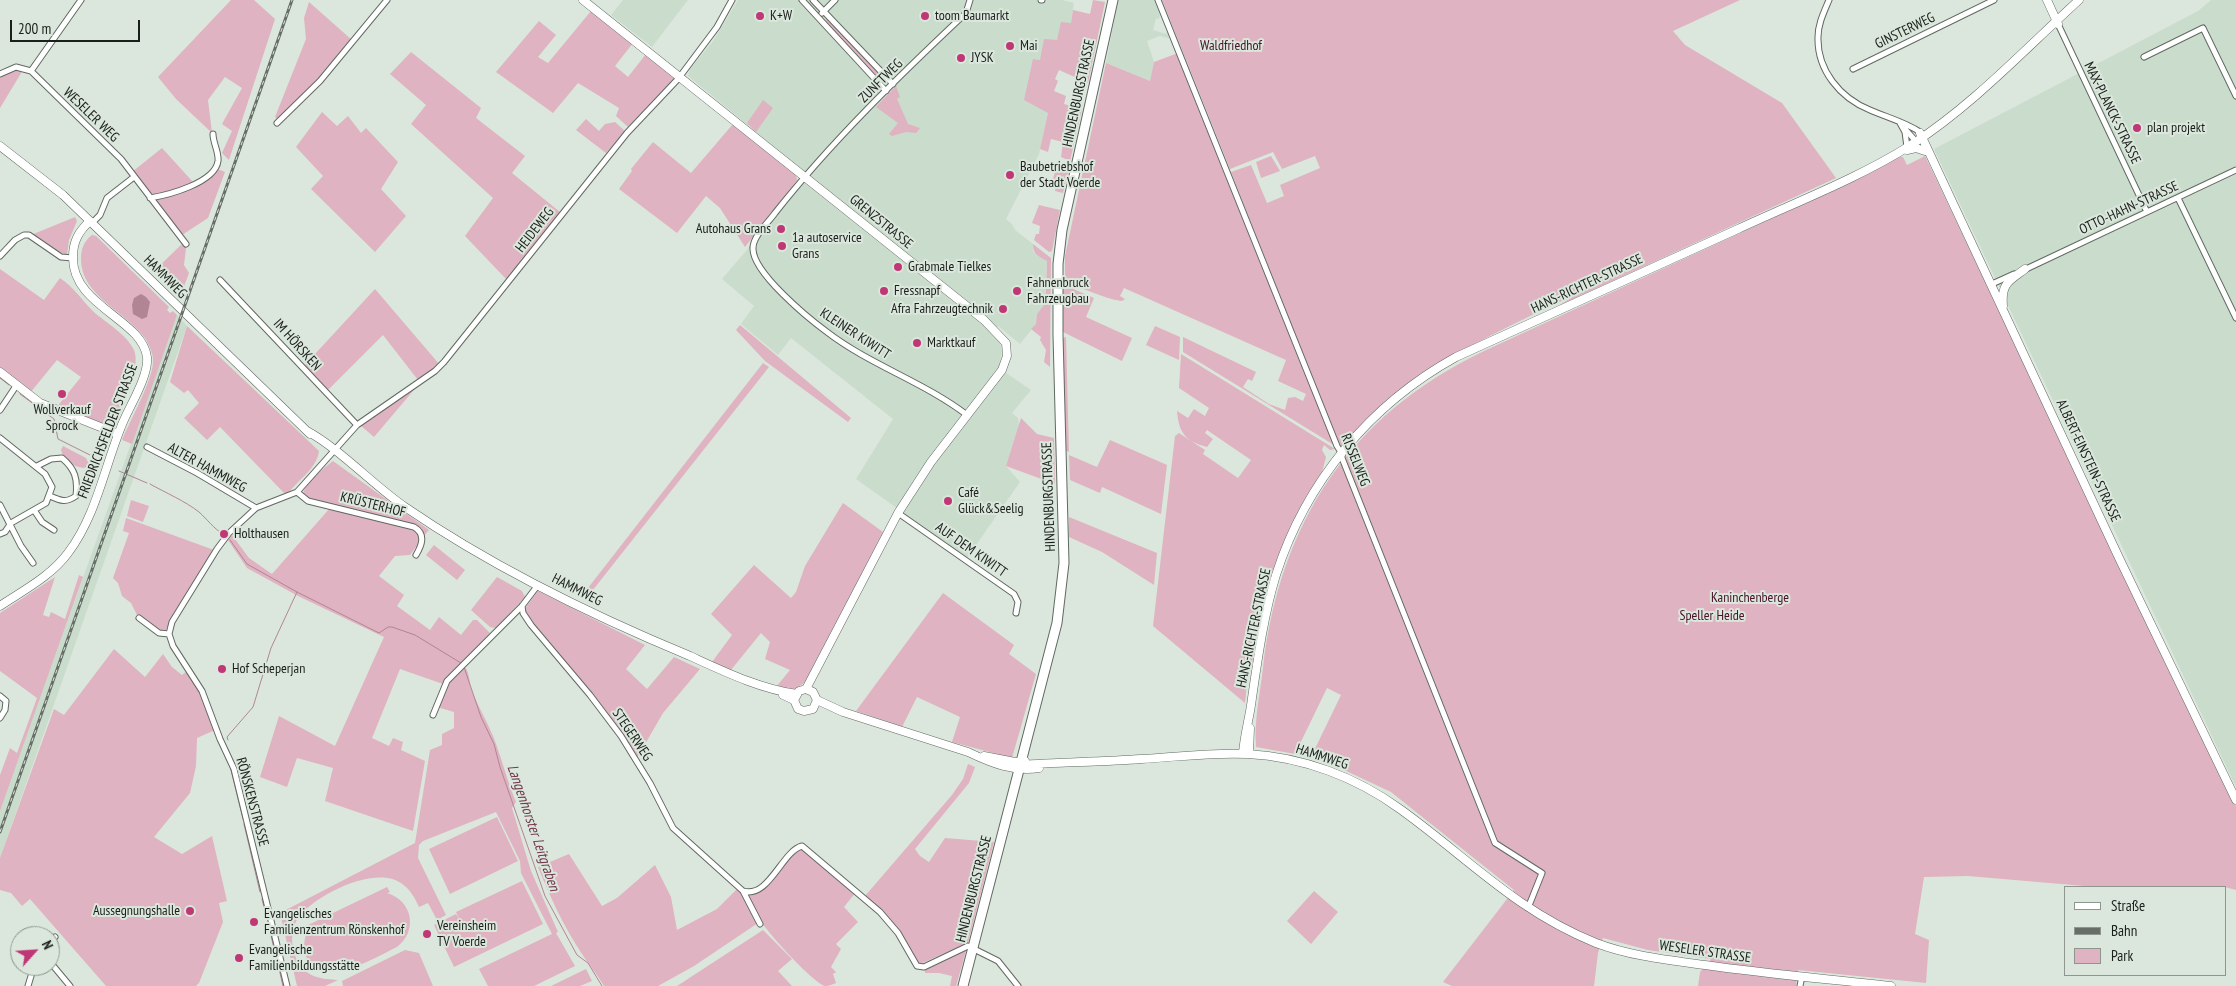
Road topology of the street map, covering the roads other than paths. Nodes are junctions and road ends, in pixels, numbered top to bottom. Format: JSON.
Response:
{"nodes":[{"id":1,"x":81,"y":0,"type":"edge"},
{"id":2,"x":387,"y":0,"type":"edge"},
{"id":3,"x":583,"y":0,"type":"edge"},
{"id":4,"x":732,"y":0,"type":"edge"},
{"id":5,"x":802,"y":0,"type":"edge"},
{"id":6,"x":813,"y":0,"type":"edge"},
{"id":7,"x":835,"y":0,"type":"edge"},
{"id":8,"x":970,"y":0,"type":"edge"},
{"id":9,"x":1158,"y":0,"type":"edge"},
{"id":10,"x":1829,"y":0,"type":"edge"},
{"id":11,"x":1994,"y":0,"type":"edge"},
{"id":12,"x":2047,"y":0,"type":"edge"},
{"id":13,"x":2079,"y":0,"type":"edge"},
{"id":14,"x":1113,"y":1,"type":"edge"},
{"id":15,"x":824,"y":11,"type":"junction"},
{"id":16,"x":818,"y":16,"type":"junction"},
{"id":17,"x":2057,"y":23,"type":"junction"},
{"id":18,"x":2144,"y":57,"type":"dead end"},
{"id":19,"x":1853,"y":69,"type":"dead end"},
{"id":20,"x":31,"y":71,"type":"junction"},
{"id":21,"x":0,"y":74,"type":"edge"},
{"id":22,"x":679,"y":77,"type":"junction"},
{"id":23,"x":893,"y":84,"type":"junction"},
{"id":24,"x":886,"y":91,"type":"junction"},
{"id":25,"x":1978,"y":94,"type":"junction"},
{"id":26,"x":2236,"y":96,"type":"edge"},
{"id":27,"x":277,"y":122,"type":"dead end"},
{"id":28,"x":1899,"y":123,"type":"junction"},
{"id":29,"x":213,"y":134,"type":"dead end"},
{"id":30,"x":1918,"y":137,"type":"junction"},
{"id":31,"x":0,"y":146,"type":"edge"},
{"id":32,"x":1907,"y":147,"type":"junction"},
{"id":33,"x":1924,"y":151,"type":"junction"},
{"id":34,"x":1893,"y":155,"type":"junction"},
{"id":35,"x":2236,"y":170,"type":"edge"},
{"id":36,"x":134,"y":177,"type":"junction"},
{"id":37,"x":804,"y":177,"type":"junction"},
{"id":38,"x":1942,"y":182,"type":"junction"},
{"id":39,"x":150,"y":198,"type":"junction"},
{"id":40,"x":2178,"y":198,"type":"junction"},
{"id":41,"x":2148,"y":212,"type":"junction"},
{"id":42,"x":1960,"y":219,"type":"junction"},
{"id":43,"x":92,"y":223,"type":"junction"},
{"id":44,"x":186,"y":244,"type":"dead end"},
{"id":45,"x":0,"y":256,"type":"edge"},
{"id":46,"x":73,"y":256,"type":"junction"},
{"id":47,"x":2028,"y":268,"type":"junction"},
{"id":48,"x":1988,"y":276,"type":"junction"},
{"id":49,"x":220,"y":280,"type":"dead end"},
{"id":50,"x":1992,"y":284,"type":"junction"},
{"id":51,"x":2004,"y":312,"type":"junction"},
{"id":52,"x":2236,"y":318,"type":"edge"},
{"id":53,"x":0,"y":372,"type":"edge"},
{"id":54,"x":16,"y":386,"type":"junction"},
{"id":55,"x":0,"y":410,"type":"edge"},
{"id":56,"x":967,"y":416,"type":"junction"},
{"id":57,"x":357,"y":425,"type":"junction"},
{"id":58,"x":118,"y":434,"type":"junction"},
{"id":59,"x":0,"y":438,"type":"edge"},
{"id":60,"x":147,"y":447,"type":"dead end"},
{"id":61,"x":332,"y":452,"type":"junction"},
{"id":62,"x":1342,"y":454,"type":"junction"},
{"id":63,"x":37,"y":466,"type":"junction"},
{"id":64,"x":297,"y":492,"type":"junction"},
{"id":65,"x":50,"y":496,"type":"junction"},
{"id":66,"x":0,"y":505,"type":"edge"},
{"id":67,"x":256,"y":508,"type":"junction"},
{"id":68,"x":34,"y":510,"type":"junction"},
{"id":69,"x":898,"y":513,"type":"junction"},
{"id":70,"x":11,"y":523,"type":"junction"},
{"id":71,"x":54,"y":530,"type":"dead end"},
{"id":72,"x":0,"y":534,"type":"edge"},
{"id":73,"x":416,"y":556,"type":"dead end"},
{"id":74,"x":33,"y":563,"type":"dead end"},
{"id":75,"x":538,"y":585,"type":"junction"},
{"id":76,"x":0,"y":606,"type":"edge"},
{"id":77,"x":522,"y":606,"type":"junction"},
{"id":78,"x":1016,"y":613,"type":"dead end"},
{"id":79,"x":139,"y":618,"type":"dead end"},
{"id":80,"x":169,"y":634,"type":"junction"},
{"id":81,"x":809,"y":690,"type":"junction"},
{"id":82,"x":0,"y":696,"type":"edge"},
{"id":83,"x":795,"y":697,"type":"junction"},
{"id":84,"x":816,"y":703,"type":"junction"},
{"id":85,"x":433,"y":715,"type":"dead end"},
{"id":86,"x":0,"y":718,"type":"edge"},
{"id":87,"x":1246,"y":754,"type":"junction"},
{"id":88,"x":1070,"y":763,"type":"junction"},
{"id":89,"x":1020,"y":764,"type":"junction"},
{"id":90,"x":2236,"y":800,"type":"edge"},
{"id":91,"x":743,"y":891,"type":"junction"},
{"id":92,"x":1526,"y":907,"type":"junction"},
{"id":93,"x":760,"y":924,"type":"dead end"},
{"id":94,"x":974,"y":948,"type":"junction"},
{"id":95,"x":60,"y":974,"type":"edge"},
{"id":96,"x":1802,"y":976,"type":"junction"},
{"id":97,"x":70,"y":986,"type":"edge"},
{"id":98,"x":287,"y":986,"type":"edge"},
{"id":99,"x":963,"y":986,"type":"edge"},
{"id":100,"x":1018,"y":986,"type":"edge"},
{"id":101,"x":1800,"y":986,"type":"edge"},
{"id":102,"x":1891,"y":986,"type":"edge"}],
"edges":[{"from":1,"to":20,"type":"street"},
{"from":2,"to":27,"type":"street"},
{"from":3,"to":22,"type":"main road","name":"GRENZSTRASSE"},
{"from":4,"to":22,"type":"street","name":"HEIDEWEG"},
{"from":5,"to":16,"type":"street"},
{"from":6,"to":15,"type":"street"},
{"from":7,"to":15,"type":"street"},
{"from":8,"to":23,"type":"street","name":"ZUNFTWEG"},
{"from":9,"to":62,"type":"street","name":"RISSELWEG"},
{"from":10,"to":28,"type":"street"},
{"from":11,"to":19,"type":"street","name":"GINSTERWEG"},
{"from":12,"to":17,"type":"main road"},
{"from":13,"to":17,"type":"main road","name":"HANS-RICHTER-STRASSE"},
{"from":14,"to":89,"type":"main road","name":"HINDENBURGSTRASSE"},
{"from":15,"to":16,"type":"street"},
{"from":15,"to":23,"type":"street"},
{"from":16,"to":24,"type":"street"},
{"from":17,"to":25,"type":"main road","name":"HANS-RICHTER-STRASSE"},
{"from":17,"to":41,"type":"street","name":"MAX-PLANCK-STRASSE"},
{"from":18,"to":26,"type":"street"},
{"from":20,"to":21,"type":"street"},
{"from":20,"to":36,"type":"street","name":"WESELER WEG"},
{"from":22,"to":37,"type":"main road","name":"GRENZSTRASSE"},
{"from":22,"to":57,"type":"street","name":"HEIDEWEG"},
{"from":23,"to":24,"type":"street","name":"ZUNFTWEG"},
{"from":24,"to":37,"type":"street","name":"ZUNFTWEG"},
{"from":25,"to":30,"type":"main road","name":"HANS-RICHTER-STRASSE"},
{"from":25,"to":42,"type":"main road"},
{"from":28,"to":30,"type":"street"},
{"from":28,"to":32,"type":"street"},
{"from":29,"to":39,"type":"street"},
{"from":30,"to":32,"type":"main road","name":"HANS-RICHTER-STRASSE"},
{"from":30,"to":33,"type":"main road"},
{"from":30,"to":38,"type":"main road","name":"ALBERT-EINSTEIN-STRASSE"},
{"from":31,"to":43,"type":"main road","name":"HAMMWEG"},
{"from":32,"to":34,"type":"main road","name":"HANS-RICHTER-STRASSE"},
{"from":33,"to":34,"type":"main road"},
{"from":33,"to":38,"type":"main road"},
{"from":34,"to":62,"type":"main road","name":"HANS-RICHTER-STRASSE"},
{"from":35,"to":40,"type":"street","name":"OTTO-HAHN-STRASSE"},
{"from":36,"to":39,"type":"street","name":"WESELER WEG"},
{"from":36,"to":43,"type":"street"},
{"from":37,"to":56,"type":"main road","name":"GRENZSTRASSE"},
{"from":37,"to":56,"type":"street","name":"KLEINER KIWITT"},
{"from":38,"to":42,"type":"main road","name":"ALBERT-EINSTEIN-STRASSE"},
{"from":39,"to":44,"type":"street","name":"WESELER WEG"},
{"from":40,"to":41,"type":"street","name":"OTTO-HAHN-STRASSE"},
{"from":40,"to":52,"type":"street"},
{"from":41,"to":47,"type":"street","name":"OTTO-HAHN-STRASSE"},
{"from":42,"to":48,"type":"main road","name":"ALBERT-EINSTEIN-STRASSE"},
{"from":43,"to":46,"type":"main road"},
{"from":43,"to":61,"type":"main road","name":"HAMMWEG"},
{"from":45,"to":46,"type":"street"},
{"from":46,"to":58,"type":"main road","name":"FRIEDRICHSFELDER STRASSE"},
{"from":47,"to":48,"type":"street","name":"OTTO-HAHN-STRASSE"},
{"from":47,"to":50,"type":"street","name":"OTTO-HAHN-STRASSE"},
{"from":47,"to":51,"type":"main road"},
{"from":48,"to":50,"type":"main road","name":"ALBERT-EINSTEIN-STRASSE"},
{"from":49,"to":57,"type":"street","name":"IM HÖRSKEN"},
{"from":50,"to":51,"type":"main road","name":"ALBERT-EINSTEIN-STRASSE"},
{"from":51,"to":90,"type":"main road","name":"ALBERT-EINSTEIN-STRASSE"},
{"from":53,"to":54,"type":"main road"},
{"from":54,"to":55,"type":"street"},
{"from":54,"to":58,"type":"main road"},
{"from":56,"to":69,"type":"main road","name":"GRENZSTRASSE"},
{"from":57,"to":61,"type":"street","name":"HEIDEWEG"},
{"from":58,"to":76,"type":"main road","name":"FRIEDRICHSFELDER STRASSE"},
{"from":59,"to":63,"type":"street"},
{"from":60,"to":67,"type":"street","name":"ALTER HAMMWEG"},
{"from":61,"to":64,"type":"street"},
{"from":61,"to":75,"type":"main road","name":"HAMMWEG"},
{"from":62,"to":87,"type":"main road","name":"HANS-RICHTER-STRASSE"},
{"from":62,"to":92,"type":"street","name":"RISSELWEG"},
{"from":63,"to":65,"type":"street"},
{"from":63,"to":65,"type":"street"},
{"from":64,"to":67,"type":"street"},
{"from":64,"to":73,"type":"street","name":"KRÜSTERHOF"},
{"from":65,"to":68,"type":"street"},
{"from":66,"to":70,"type":"street"},
{"from":67,"to":80,"type":"street"},
{"from":68,"to":70,"type":"street"},
{"from":68,"to":71,"type":"street"},
{"from":69,"to":78,"type":"street","name":"AUF DEM KIWITT"},
{"from":69,"to":81,"type":"main road","name":"GRENZSTRASSE"},
{"from":70,"to":72,"type":"street"},
{"from":70,"to":74,"type":"street"},
{"from":75,"to":77,"type":"street"},
{"from":75,"to":83,"type":"main road","name":"HAMMWEG"},
{"from":77,"to":85,"type":"street"},
{"from":77,"to":91,"type":"street","name":"STEGERWEG"},
{"from":79,"to":80,"type":"street"},
{"from":80,"to":98,"type":"street","name":"RÖNSKENSTRASSE"},
{"from":81,"to":83,"type":"main road"},
{"from":81,"to":84,"type":"main road"},
{"from":82,"to":86,"type":"street"},
{"from":83,"to":84,"type":"main road","name":"HAMMWEG"},
{"from":84,"to":89,"type":"main road","name":"HAMMWEG"},
{"from":87,"to":88,"type":"main road","name":"HAMMWEG"},
{"from":87,"to":92,"type":"main road","name":"HAMMWEG"},
{"from":88,"to":89,"type":"main road","name":"HAMMWEG"},
{"from":88,"to":89,"type":"main road","name":"HAMMWEG"},
{"from":89,"to":94,"type":"main road","name":"HINDENBURGSTRASSE"},
{"from":91,"to":93,"type":"street","name":"STEGERWEG"},
{"from":91,"to":94,"type":"street"},
{"from":92,"to":96,"type":"main road","name":"WESELER STRASSE"},
{"from":94,"to":99,"type":"main road","name":"HINDENBURGSTRASSE"},
{"from":94,"to":100,"type":"street"},
{"from":95,"to":97,"type":"street"},
{"from":96,"to":101,"type":"street"},
{"from":96,"to":102,"type":"main road","name":"WESELER STRASSE"}]}
